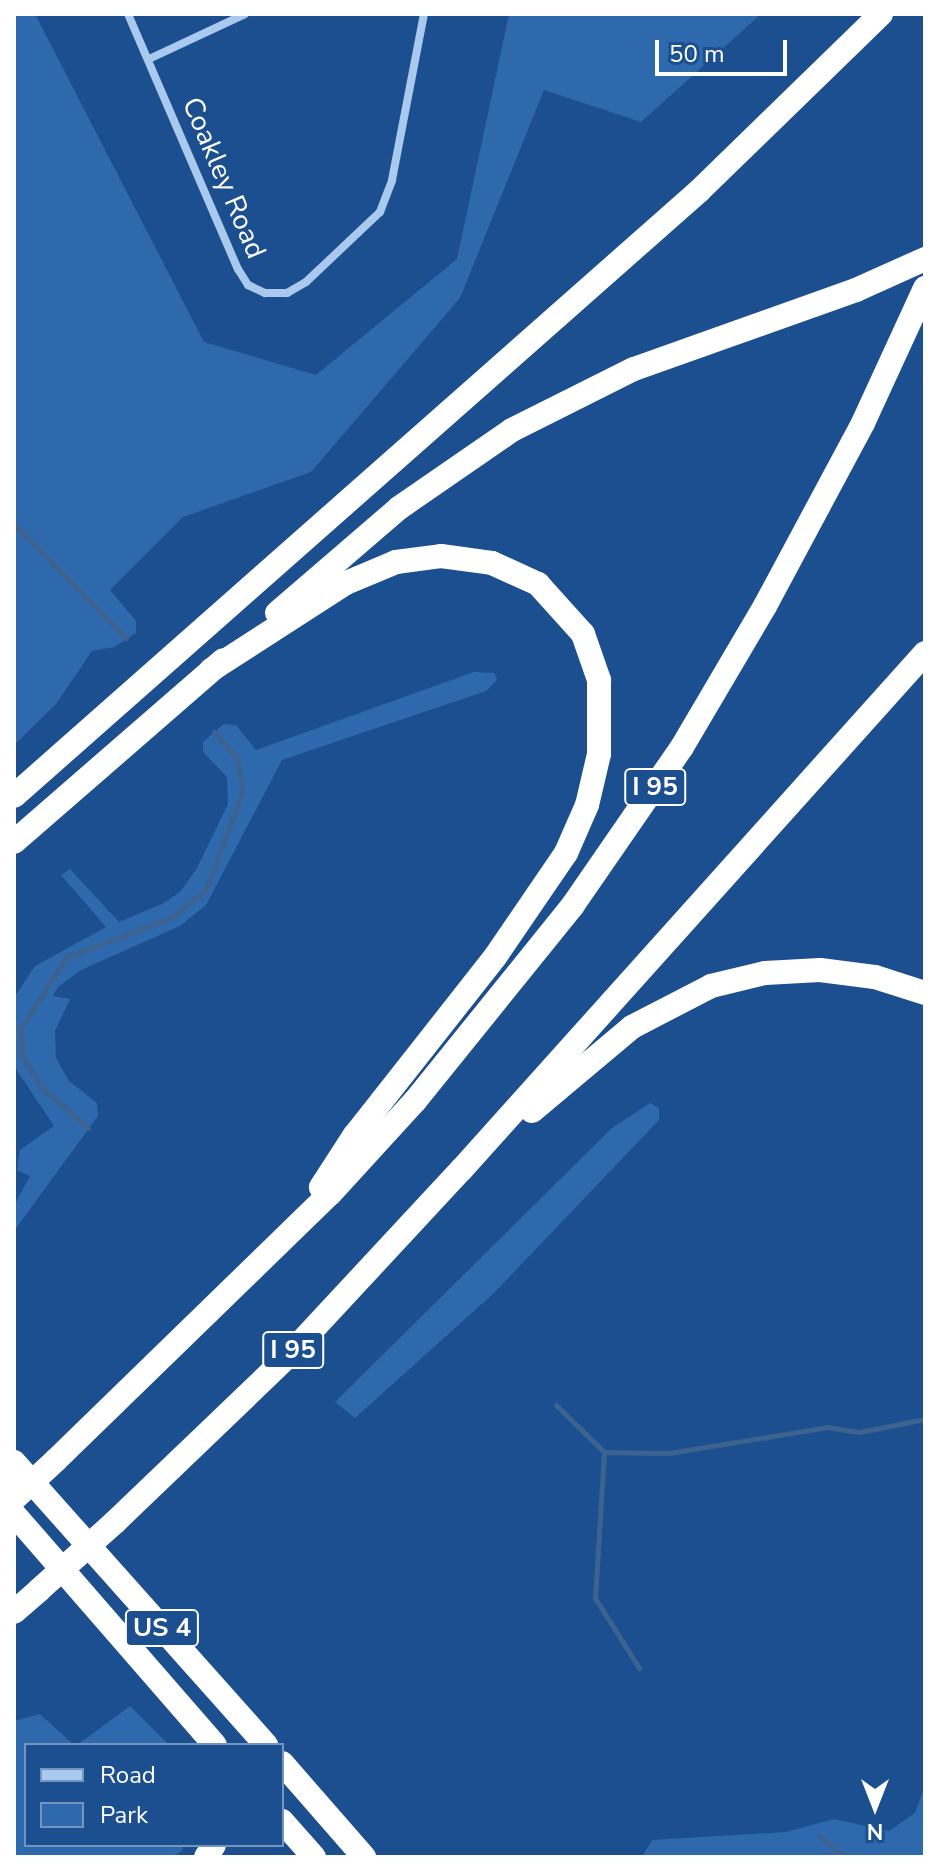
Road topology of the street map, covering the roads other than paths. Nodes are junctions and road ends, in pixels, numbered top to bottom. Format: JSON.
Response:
{"nodes":[{"id":1,"x":128,"y":14,"type":"edge"},
{"id":2,"x":245,"y":14,"type":"edge"},
{"id":3,"x":424,"y":14,"type":"edge"},
{"id":4,"x":881,"y":14,"type":"edge"},
{"id":5,"x":149,"y":59,"type":"junction"},
{"id":6,"x":925,"y":259,"type":"edge"},
{"id":7,"x":925,"y":288,"type":"edge"},
{"id":8,"x":925,"y":653,"type":"edge"},
{"id":9,"x":211,"y":670,"type":"junction"},
{"id":10,"x":14,"y":796,"type":"edge"},
{"id":11,"x":14,"y":842,"type":"edge"},
{"id":12,"x":925,"y":993,"type":"edge"},
{"id":13,"x":462,"y":1169,"type":"junction"},
{"id":14,"x":297,"y":1226,"type":"junction"},
{"id":15,"x":14,"y":1462,"type":"edge"},
{"id":16,"x":14,"y":1499,"type":"edge"},
{"id":17,"x":14,"y":1514,"type":"edge"},
{"id":18,"x":23,"y":1527,"type":"edge"},
{"id":19,"x":14,"y":1612,"type":"edge"},
{"id":20,"x":190,"y":1716,"type":"junction"},
{"id":21,"x":204,"y":1743,"type":"edge"},
{"id":22,"x":213,"y":1743,"type":"edge"},
{"id":23,"x":264,"y":1743,"type":"edge"},
{"id":24,"x":284,"y":1765,"type":"edge"},
{"id":25,"x":284,"y":1823,"type":"edge"},
{"id":26,"x":314,"y":1857,"type":"edge"},
{"id":27,"x":364,"y":1857,"type":"edge"}],
"edges":[{"from":1,"to":5,"type":"street","name":"Coakley Road"},
{"from":2,"to":5,"type":"street"},
{"from":3,"to":5,"type":"street","name":"Coakley Road"},
{"from":4,"to":10,"type":"highway"},
{"from":6,"to":9,"type":"highway"},
{"from":7,"to":14,"type":"highway","number":"I 95"},
{"from":8,"to":13,"type":"highway","number":"I 95"},
{"from":9,"to":11,"type":"highway"},
{"from":9,"to":14,"type":"highway"},
{"from":12,"to":13,"type":"highway"},
{"from":13,"to":19,"type":"highway","number":"I 95","bridge":true},
{"from":14,"to":16,"type":"highway","number":"I 95","bridge":true},
{"from":15,"to":23,"type":"highway","number":"US 4"},
{"from":17,"to":18,"type":"highway"},
{"from":18,"to":20,"type":"highway"},
{"from":20,"to":21,"type":"highway"},
{"from":20,"to":22,"type":"highway"},
{"from":24,"to":27,"type":"highway"},
{"from":25,"to":26,"type":"highway"}]}
